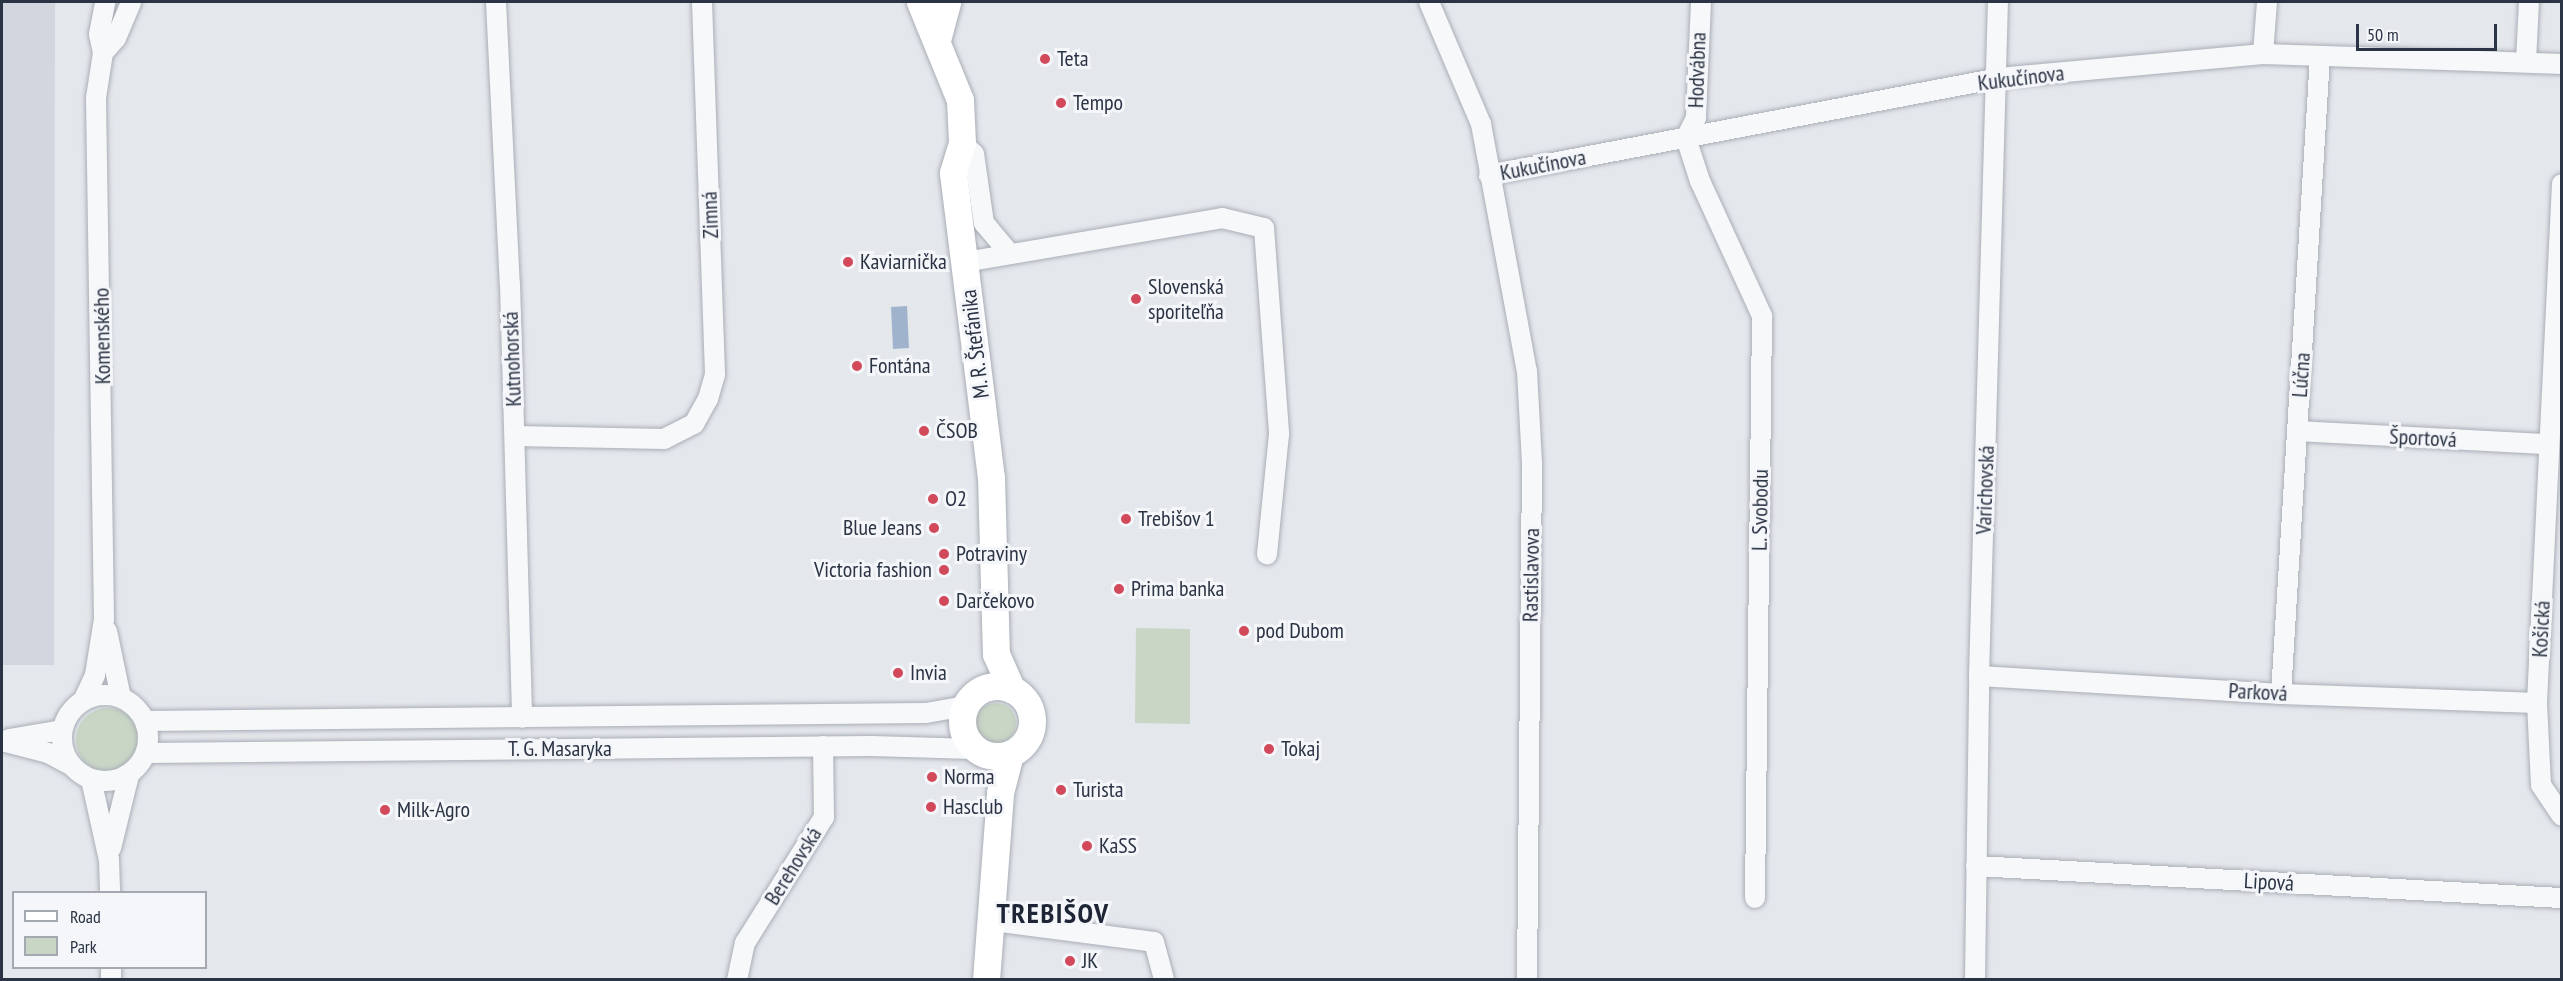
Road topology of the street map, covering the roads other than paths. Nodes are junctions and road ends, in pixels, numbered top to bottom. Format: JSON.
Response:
{"nodes":[{"id":1,"x":105,"y":2,"type":"edge"},
{"id":2,"x":131,"y":2,"type":"edge"},
{"id":3,"x":496,"y":2,"type":"edge"},
{"id":4,"x":702,"y":2,"type":"edge"},
{"id":5,"x":920,"y":2,"type":"edge"},
{"id":6,"x":947,"y":2,"type":"edge"},
{"id":7,"x":1429,"y":2,"type":"edge"},
{"id":8,"x":1701,"y":2,"type":"edge"},
{"id":9,"x":1998,"y":2,"type":"edge"},
{"id":10,"x":2267,"y":2,"type":"edge"},
{"id":11,"x":2529,"y":2,"type":"edge"},
{"id":12,"x":938,"y":40,"type":"junction"},
{"id":13,"x":103,"y":53,"type":"junction"},
{"id":14,"x":2264,"y":54,"type":"junction"},
{"id":15,"x":2320,"y":56,"type":"junction"},
{"id":16,"x":2526,"y":61,"type":"junction"},
{"id":17,"x":2562,"y":64,"type":"edge"},
{"id":18,"x":1999,"y":78,"type":"junction"},
{"id":19,"x":1686,"y":138,"type":"junction"},
{"id":20,"x":962,"y":142,"type":"junction"},
{"id":21,"x":1489,"y":175,"type":"junction"},
{"id":22,"x":2562,"y":184,"type":"edge"},
{"id":23,"x":1008,"y":252,"type":"junction"},
{"id":24,"x":965,"y":262,"type":"junction"},
{"id":25,"x":2297,"y":431,"type":"junction"},
{"id":26,"x":514,"y":436,"type":"junction"},
{"id":27,"x":2549,"y":444,"type":"junction"},
{"id":28,"x":1267,"y":554,"type":"dead end"},
{"id":29,"x":104,"y":619,"type":"junction"},
{"id":30,"x":996,"y":654,"type":"junction"},
{"id":31,"x":1979,"y":676,"type":"junction"},
{"id":32,"x":1012,"y":690,"type":"junction"},
{"id":33,"x":2281,"y":694,"type":"junction"},
{"id":34,"x":121,"y":698,"type":"junction"},
{"id":35,"x":972,"y":698,"type":"junction"},
{"id":36,"x":82,"y":701,"type":"junction"},
{"id":37,"x":2537,"y":703,"type":"junction"},
{"id":38,"x":804,"y":714,"type":"junction"},
{"id":39,"x":595,"y":717,"type":"junction"},
{"id":40,"x":522,"y":718,"type":"junction"},
{"id":41,"x":459,"y":720,"type":"junction"},
{"id":42,"x":145,"y":721,"type":"junction"},
{"id":43,"x":62,"y":730,"type":"junction"},
{"id":44,"x":2,"y":741,"type":"edge"},
{"id":45,"x":814,"y":747,"type":"junction"},
{"id":46,"x":596,"y":749,"type":"junction"},
{"id":47,"x":460,"y":750,"type":"junction"},
{"id":48,"x":146,"y":753,"type":"junction"},
{"id":49,"x":990,"y":753,"type":"junction"},
{"id":50,"x":72,"y":766,"type":"junction"},
{"id":51,"x":129,"y":775,"type":"junction"},
{"id":52,"x":91,"y":779,"type":"junction"},
{"id":53,"x":2541,"y":785,"type":"junction"},
{"id":54,"x":2562,"y":786,"type":"edge"},
{"id":55,"x":2562,"y":816,"type":"edge"},
{"id":56,"x":109,"y":860,"type":"junction"},
{"id":57,"x":1976,"y":866,"type":"junction"},
{"id":58,"x":110,"y":891,"type":"edge"},
{"id":59,"x":1755,"y":898,"type":"dead end"},
{"id":60,"x":2562,"y":898,"type":"edge"},
{"id":61,"x":993,"y":921,"type":"junction"},
{"id":62,"x":737,"y":980,"type":"edge"},
{"id":63,"x":986,"y":980,"type":"edge"},
{"id":64,"x":1164,"y":980,"type":"edge"},
{"id":65,"x":1527,"y":980,"type":"edge"},
{"id":66,"x":1975,"y":980,"type":"edge"}],
"edges":[{"from":1,"to":13,"type":"street","name":"Komenského"},
{"from":2,"to":13,"type":"street","name":"Komenského"},
{"from":3,"to":26,"type":"street","name":"Kutnohorská"},
{"from":4,"to":26,"type":"street","name":"Zimná"},
{"from":5,"to":12,"type":"street","name":"M. R. Štefánika"},
{"from":6,"to":12,"type":"street"},
{"from":7,"to":21,"type":"street","name":"Rastislavova"},
{"from":8,"to":19,"type":"street","name":"Hodvábna"},
{"from":9,"to":18,"type":"street","name":"Varichovská"},
{"from":10,"to":14,"type":"street"},
{"from":11,"to":16,"type":"street"},
{"from":12,"to":20,"type":"street","name":"M. R. Štefánika"},
{"from":13,"to":29,"type":"street","name":"Komenského"},
{"from":14,"to":15,"type":"street","name":"Kukučínova"},
{"from":14,"to":18,"type":"street","name":"Kukučínova"},
{"from":15,"to":16,"type":"street","name":"Kukučínova"},
{"from":15,"to":25,"type":"street","name":"Lúčna"},
{"from":16,"to":17,"type":"street","name":"Kukučínova"},
{"from":18,"to":19,"type":"street","name":"Kukučínova"},
{"from":18,"to":31,"type":"street","name":"Varichovská"},
{"from":19,"to":21,"type":"street","name":"Kukučínova"},
{"from":19,"to":59,"type":"street","name":"L. Svobodu"},
{"from":20,"to":23,"type":"street"},
{"from":20,"to":24,"type":"street","name":"M. R. Štefánika"},
{"from":21,"to":65,"type":"street","name":"Rastislavova"},
{"from":22,"to":27,"type":"street","name":"Košická"},
{"from":23,"to":24,"type":"street"},
{"from":23,"to":28,"type":"street"},
{"from":24,"to":30,"type":"street","name":"M. R. Štefánika"},
{"from":25,"to":27,"type":"street","name":"Športová"},
{"from":25,"to":33,"type":"street","name":"Lúčna"},
{"from":26,"to":40,"type":"street","name":"Kutnohorská"},
{"from":27,"to":37,"type":"street","name":"Košická"},
{"from":29,"to":34,"type":"street","name":"Komenského"},
{"from":29,"to":36,"type":"street","name":"Komenského"},
{"from":30,"to":32,"type":"street","name":"M. R. Štefánika"},
{"from":30,"to":35,"type":"street","name":"M. R. Štefánika"},
{"from":31,"to":33,"type":"street","name":"Parková"},
{"from":31,"to":57,"type":"street","name":"Varichovská"},
{"from":32,"to":35,"type":"street"},
{"from":32,"to":49,"type":"street"},
{"from":33,"to":37,"type":"street","name":"Parková"},
{"from":34,"to":36,"type":"street"},
{"from":34,"to":42,"type":"street"},
{"from":35,"to":38,"type":"street","name":"T. G. Masaryka"},
{"from":35,"to":49,"type":"street"},
{"from":36,"to":43,"type":"street"},
{"from":37,"to":53,"type":"street","name":"Košická"},
{"from":38,"to":39,"type":"street","name":"T. G. Masaryka"},
{"from":38,"to":45,"type":"street","name":"Berehovská"},
{"from":39,"to":40,"type":"street","name":"T. G. Masaryka"},
{"from":39,"to":46,"type":"street"},
{"from":40,"to":41,"type":"street","name":"T. G. Masaryka"},
{"from":41,"to":42,"type":"street","name":"T. G. Masaryka"},
{"from":41,"to":47,"type":"street"},
{"from":42,"to":48,"type":"street"},
{"from":43,"to":44,"type":"street"},
{"from":43,"to":50,"type":"street"},
{"from":44,"to":50,"type":"street"},
{"from":45,"to":46,"type":"street","name":"T. G. Masaryka"},
{"from":45,"to":49,"type":"street","name":"T. G. Masaryka"},
{"from":45,"to":62,"type":"street","name":"Berehovská"},
{"from":46,"to":47,"type":"street","name":"T. G. Masaryka"},
{"from":47,"to":48,"type":"street","name":"T. G. Masaryka"},
{"from":48,"to":51,"type":"street"},
{"from":49,"to":61,"type":"street"},
{"from":50,"to":52,"type":"street"},
{"from":51,"to":52,"type":"street"},
{"from":51,"to":56,"type":"street"},
{"from":52,"to":56,"type":"street"},
{"from":53,"to":54,"type":"street"},
{"from":53,"to":55,"type":"street"},
{"from":56,"to":58,"type":"street"},
{"from":57,"to":60,"type":"street","name":"Lipová"},
{"from":57,"to":66,"type":"street","name":"Varichovská"},
{"from":61,"to":63,"type":"street"},
{"from":61,"to":64,"type":"street"}]}
